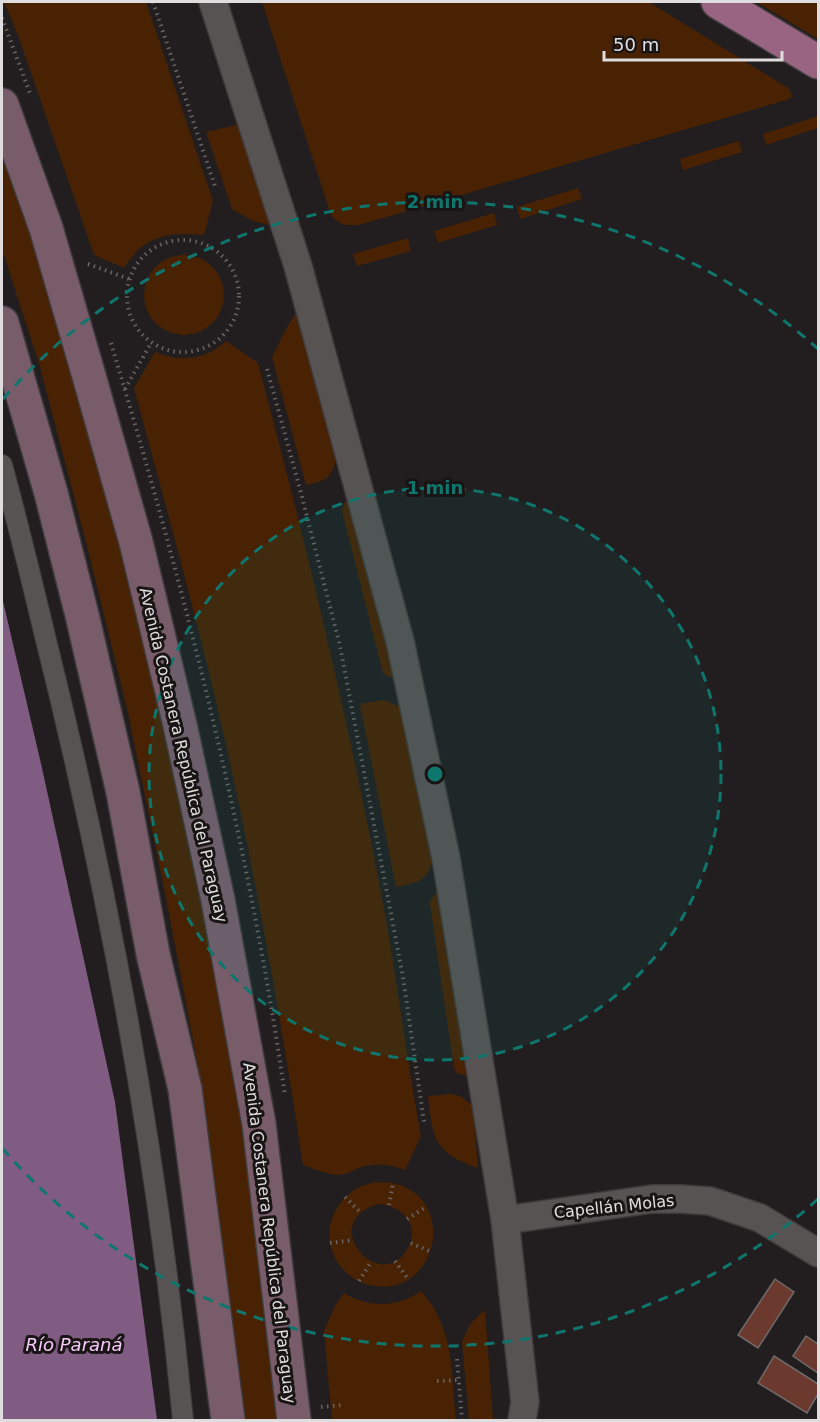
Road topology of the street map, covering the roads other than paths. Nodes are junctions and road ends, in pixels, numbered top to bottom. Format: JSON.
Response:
{"nodes":[{"id":1,"x":213,"y":2,"type":"edge"},
{"id":2,"x":718,"y":2,"type":"edge"},
{"id":3,"x":819,"y":62,"type":"edge"},
{"id":4,"x":2,"y":105,"type":"edge"},
{"id":5,"x":2,"y":323,"type":"edge"},
{"id":6,"x":2,"y":465,"type":"edge"},
{"id":7,"x":505,"y":1220,"type":"junction"},
{"id":8,"x":819,"y":1253,"type":"edge"},
{"id":9,"x":307,"y":1414,"type":"edge"},
{"id":10,"x":183,"y":1420,"type":"edge"},
{"id":11,"x":228,"y":1420,"type":"edge"},
{"id":12,"x":522,"y":1420,"type":"edge"}],
"edges":[{"from":1,"to":7,"type":"street"},
{"from":2,"to":3,"type":"main road"},
{"from":4,"to":9,"type":"main road","name":"Avenida Costanera República del Paraguay"},
{"from":5,"to":11,"type":"main road"},
{"from":6,"to":10,"type":"street"},
{"from":7,"to":8,"type":"street","name":"Capellán Molas"},
{"from":7,"to":12,"type":"street"}]}
